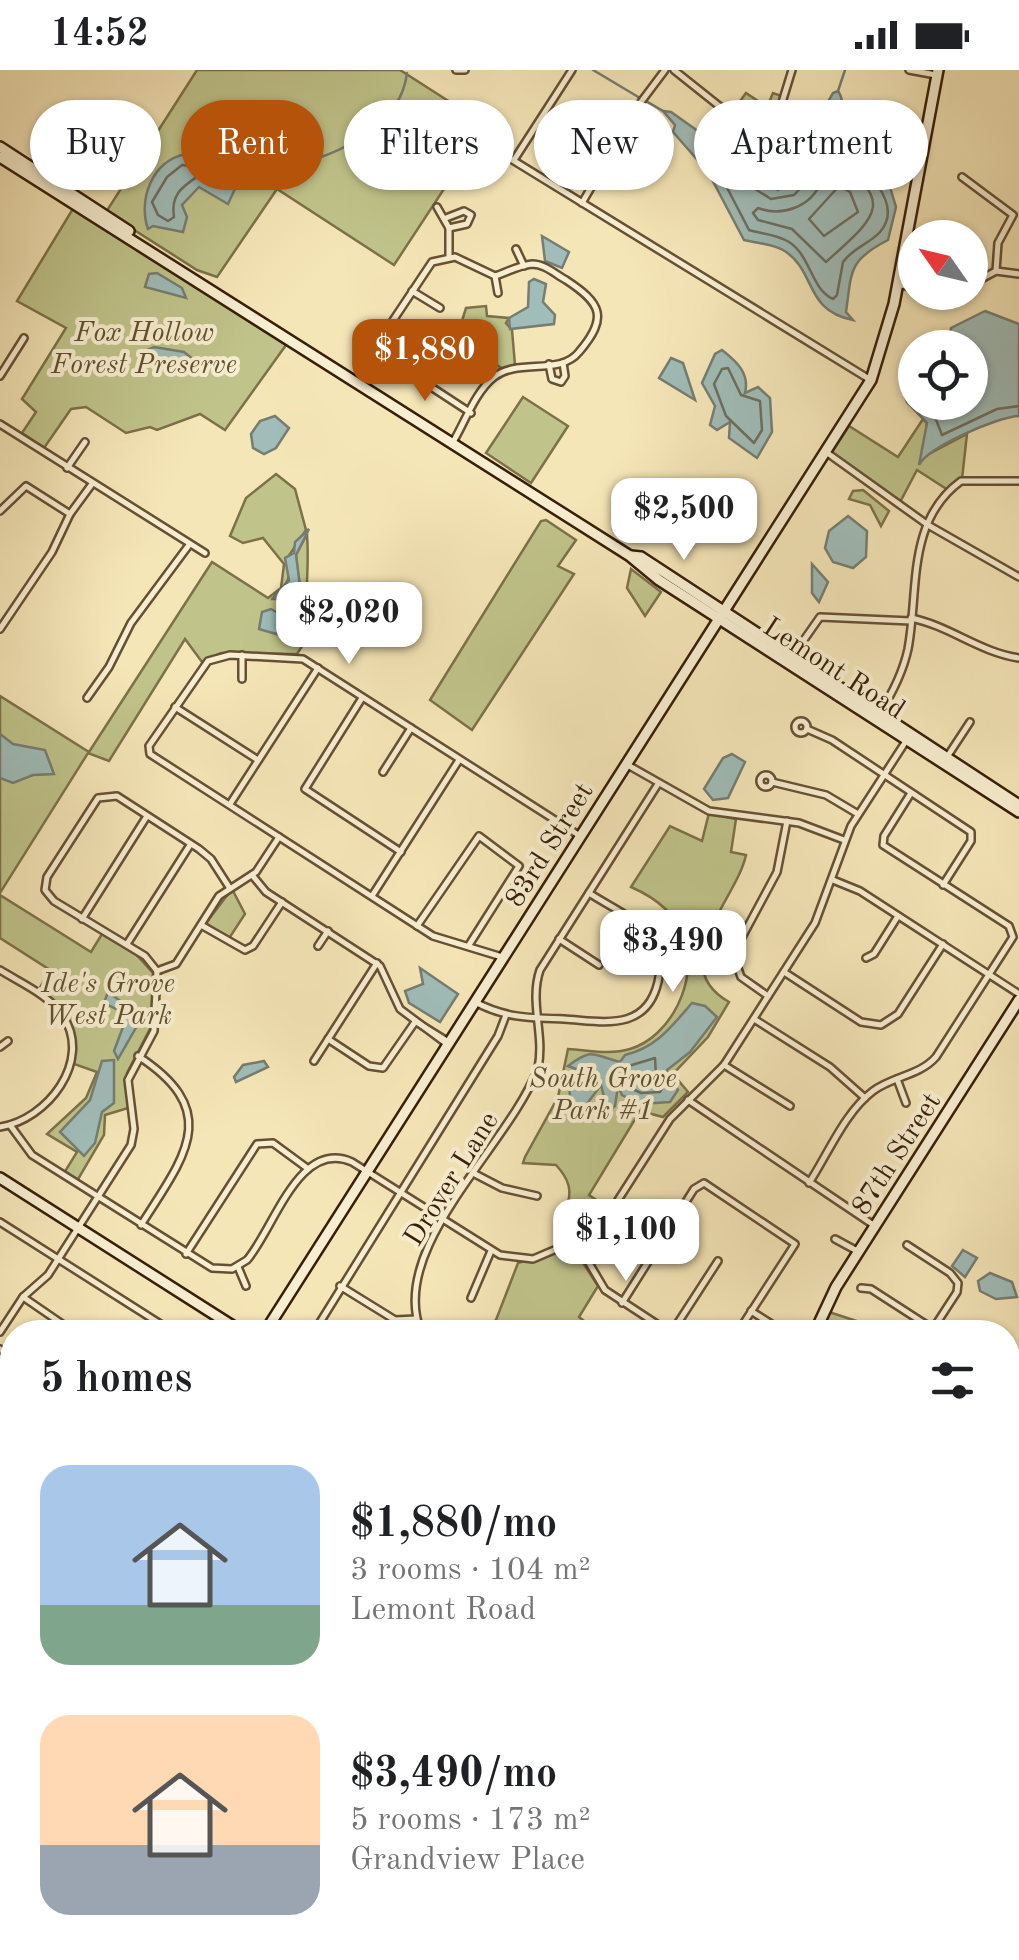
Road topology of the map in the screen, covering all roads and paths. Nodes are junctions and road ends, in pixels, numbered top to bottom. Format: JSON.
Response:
{"nodes":[{"id":1,"x":572,"y":70,"type":"edge"},
{"id":2,"x":665,"y":70,"type":"edge"},
{"id":3,"x":674,"y":70,"type":"edge"},
{"id":4,"x":792,"y":70,"type":"edge"},
{"id":5,"x":909,"y":70,"type":"edge"},
{"id":6,"x":937,"y":73,"type":"edge"},
{"id":7,"x":0,"y":147,"type":"edge"},
{"id":8,"x":0,"y":156,"type":"edge"},
{"id":9,"x":514,"y":159,"type":"edge"},
{"id":10,"x":514,"y":162,"type":"edge"},
{"id":11,"x":962,"y":178,"type":"dead end"},
{"id":12,"x":582,"y":204,"type":"junction"},
{"id":13,"x":437,"y":207,"type":"dead end"},
{"id":14,"x":446,"y":218,"type":"junction"},
{"id":15,"x":449,"y":228,"type":"junction"},
{"id":16,"x":151,"y":248,"type":"junction"},
{"id":17,"x":516,"y":249,"type":"dead end"},
{"id":18,"x":449,"y":256,"type":"junction"},
{"id":19,"x":524,"y":266,"type":"junction"},
{"id":20,"x":996,"y":271,"type":"junction"},
{"id":21,"x":1019,"y":274,"type":"edge"},
{"id":22,"x":988,"y":275,"type":"edge"},
{"id":23,"x":495,"y":276,"type":"junction"},
{"id":24,"x":897,"y":284,"type":"joint"},
{"id":25,"x":412,"y":291,"type":"junction"},
{"id":26,"x":498,"y":293,"type":"dead end"},
{"id":27,"x":440,"y":308,"type":"dead end"},
{"id":28,"x":24,"y":338,"type":"dead end"},
{"id":29,"x":563,"y":363,"type":"junction"},
{"id":30,"x":549,"y":364,"type":"junction"},
{"id":31,"x":0,"y":376,"type":"edge"},
{"id":32,"x":870,"y":380,"type":"junction"},
{"id":33,"x":470,"y":413,"type":"junction"},
{"id":34,"x":0,"y":424,"type":"edge"},
{"id":35,"x":85,"y":442,"type":"dead end"},
{"id":36,"x":452,"y":442,"type":"junction"},
{"id":37,"x":826,"y":452,"type":"junction"},
{"id":38,"x":68,"y":468,"type":"junction"},
{"id":39,"x":1019,"y":482,"type":"edge"},
{"id":40,"x":93,"y":484,"type":"junction"},
{"id":41,"x":0,"y":511,"type":"edge"},
{"id":42,"x":70,"y":514,"type":"junction"},
{"id":43,"x":928,"y":525,"type":"junction"},
{"id":44,"x":189,"y":546,"type":"junction"},
{"id":45,"x":204,"y":553,"type":"dead end"},
{"id":46,"x":1019,"y":576,"type":"edge"},
{"id":47,"x":721,"y":615,"type":"junction"},
{"id":48,"x":911,"y":620,"type":"junction"},
{"id":49,"x":0,"y":630,"type":"edge"},
{"id":50,"x":242,"y":655,"type":"junction"},
{"id":51,"x":792,"y":657,"type":"junction"},
{"id":52,"x":1019,"y":658,"type":"edge"},
{"id":53,"x":318,"y":668,"type":"junction"},
{"id":54,"x":242,"y":680,"type":"dead end"},
{"id":55,"x":363,"y":697,"type":"junction"},
{"id":56,"x":86,"y":698,"type":"dead end"},
{"id":57,"x":175,"y":707,"type":"junction"},
{"id":58,"x":877,"y":717,"type":"junction"},
{"id":59,"x":970,"y":722,"type":"dead end"},
{"id":60,"x":412,"y":728,"type":"junction"},
{"id":61,"x":807,"y":729,"type":"dead end"},
{"id":62,"x":908,"y":737,"type":"junction"},
{"id":63,"x":258,"y":760,"type":"junction"},
{"id":64,"x":460,"y":760,"type":"junction"},
{"id":65,"x":944,"y":761,"type":"junction"},
{"id":66,"x":626,"y":764,"type":"junction"},
{"id":67,"x":383,"y":772,"type":"dead end"},
{"id":68,"x":883,"y":775,"type":"junction"},
{"id":69,"x":772,"y":782,"type":"dead end"},
{"id":70,"x":658,"y":784,"type":"junction"},
{"id":71,"x":911,"y":793,"type":"junction"},
{"id":72,"x":1013,"y":800,"type":"edge"},
{"id":73,"x":230,"y":805,"type":"junction"},
{"id":74,"x":1019,"y":812,"type":"edge"},
{"id":75,"x":858,"y":814,"type":"junction"},
{"id":76,"x":147,"y":816,"type":"junction"},
{"id":77,"x":788,"y":821,"type":"junction"},
{"id":78,"x":580,"y":836,"type":"junction"},
{"id":79,"x":279,"y":837,"type":"junction"},
{"id":80,"x":844,"y":840,"type":"junction"},
{"id":81,"x":190,"y":844,"type":"junction"},
{"id":82,"x":400,"y":852,"type":"junction"},
{"id":83,"x":252,"y":875,"type":"junction"},
{"id":84,"x":832,"y":880,"type":"junction"},
{"id":85,"x":943,"y":885,"type":"junction"},
{"id":86,"x":229,"y":887,"type":"junction"},
{"id":87,"x":589,"y":893,"type":"junction"},
{"id":88,"x":372,"y":896,"type":"junction"},
{"id":89,"x":282,"y":902,"type":"junction"},
{"id":90,"x":898,"y":916,"type":"junction"},
{"id":91,"x":82,"y":918,"type":"junction"},
{"id":92,"x":201,"y":925,"type":"junction"},
{"id":93,"x":417,"y":926,"type":"junction"},
{"id":94,"x":328,"y":931,"type":"junction"},
{"id":95,"x":559,"y":940,"type":"junction"},
{"id":96,"x":127,"y":944,"type":"junction"},
{"id":97,"x":943,"y":944,"type":"junction"},
{"id":98,"x":469,"y":945,"type":"junction"},
{"id":99,"x":318,"y":946,"type":"dead end"},
{"id":100,"x":503,"y":958,"type":"junction"},
{"id":101,"x":866,"y":958,"type":"dead end"},
{"id":102,"x":377,"y":963,"type":"junction"},
{"id":103,"x":599,"y":965,"type":"dead end"},
{"id":104,"x":0,"y":970,"type":"edge"},
{"id":105,"x":157,"y":971,"type":"junction"},
{"id":106,"x":784,"y":972,"type":"junction"},
{"id":107,"x":989,"y":974,"type":"junction"},
{"id":108,"x":768,"y":996,"type":"junction"},
{"id":109,"x":1019,"y":997,"type":"edge"},
{"id":110,"x":475,"y":1002,"type":"junction"},
{"id":111,"x":506,"y":1015,"type":"junction"},
{"id":112,"x":754,"y":1019,"type":"junction"},
{"id":113,"x":539,"y":1020,"type":"junction"},
{"id":114,"x":415,"y":1022,"type":"junction"},
{"id":115,"x":328,"y":1039,"type":"junction"},
{"id":116,"x":8,"y":1040,"type":"dead end"},
{"id":117,"x":448,"y":1043,"type":"junction"},
{"id":118,"x":0,"y":1047,"type":"edge"},
{"id":119,"x":138,"y":1056,"type":"junction"},
{"id":120,"x":314,"y":1061,"type":"dead end"},
{"id":121,"x":724,"y":1065,"type":"junction"},
{"id":122,"x":897,"y":1079,"type":"junction"},
{"id":123,"x":865,"y":1098,"type":"junction"},
{"id":124,"x":688,"y":1100,"type":"junction"},
{"id":125,"x":906,"y":1103,"type":"dead end"},
{"id":126,"x":790,"y":1106,"type":"dead end"},
{"id":127,"x":10,"y":1125,"type":"junction"},
{"id":128,"x":0,"y":1127,"type":"edge"},
{"id":129,"x":307,"y":1168,"type":"junction"},
{"id":130,"x":368,"y":1172,"type":"junction"},
{"id":131,"x":475,"y":1174,"type":"junction"},
{"id":132,"x":0,"y":1178,"type":"edge"},
{"id":133,"x":809,"y":1183,"type":"junction"},
{"id":134,"x":399,"y":1192,"type":"junction"},
{"id":135,"x":537,"y":1196,"type":"dead end"},
{"id":136,"x":98,"y":1198,"type":"junction"},
{"id":137,"x":445,"y":1221,"type":"junction"},
{"id":138,"x":0,"y":1222,"type":"edge"},
{"id":139,"x":141,"y":1225,"type":"junction"},
{"id":140,"x":875,"y":1226,"type":"junction"},
{"id":141,"x":78,"y":1228,"type":"junction"},
{"id":142,"x":836,"y":1238,"type":"dead end"},
{"id":143,"x":576,"y":1241,"type":"junction"},
{"id":144,"x":907,"y":1245,"type":"dead end"},
{"id":145,"x":491,"y":1250,"type":"junction"},
{"id":146,"x":859,"y":1252,"type":"junction"},
{"id":147,"x":186,"y":1254,"type":"junction"},
{"id":148,"x":58,"y":1260,"type":"junction"},
{"id":149,"x":718,"y":1262,"type":"dead end"},
{"id":150,"x":238,"y":1266,"type":"junction"},
{"id":151,"x":246,"y":1286,"type":"dead end"},
{"id":152,"x":340,"y":1286,"type":"junction"},
{"id":153,"x":861,"y":1288,"type":"dead end"},
{"id":154,"x":23,"y":1298,"type":"junction"},
{"id":155,"x":471,"y":1298,"type":"dead end"},
{"id":156,"x":622,"y":1302,"type":"junction"},
{"id":157,"x":752,"y":1311,"type":"junction"},
{"id":158,"x":416,"y":1319,"type":"joint"},
{"id":159,"x":8,"y":1320,"type":"edge"},
{"id":160,"x":56,"y":1320,"type":"edge"},
{"id":161,"x":153,"y":1320,"type":"edge"},
{"id":162,"x":223,"y":1320,"type":"edge"},
{"id":163,"x":273,"y":1320,"type":"edge"},
{"id":164,"x":321,"y":1320,"type":"edge"},
{"id":165,"x":651,"y":1320,"type":"edge"},
{"id":166,"x":679,"y":1320,"type":"edge"},
{"id":167,"x":746,"y":1320,"type":"edge"},
{"id":168,"x":766,"y":1320,"type":"edge"},
{"id":169,"x":822,"y":1320,"type":"edge"},
{"id":170,"x":916,"y":1320,"type":"edge"},
{"id":171,"x":938,"y":1320,"type":"edge"}],
"edges":[{"from":1,"to":9,"type":"street"},
{"from":2,"to":12,"type":"street"},
{"from":3,"to":4,"type":"street"},
{"from":5,"to":6,"type":"street"},
{"from":6,"to":24,"type":"main road","name":"83rd Street"},
{"from":7,"to":16,"type":"main road","name":"Lemont Road"},
{"from":8,"to":16,"type":"main road","name":"Lemont Road"},
{"from":10,"to":12,"type":"street"},
{"from":11,"to":20,"type":"street"},
{"from":12,"to":32,"type":"street"},
{"from":13,"to":14,"type":"street"},
{"from":14,"to":15,"type":"street"},
{"from":14,"to":15,"type":"street"},
{"from":15,"to":18,"type":"street"},
{"from":16,"to":36,"type":"main road","name":"Lemont Road"},
{"from":17,"to":19,"type":"street"},
{"from":18,"to":23,"type":"street"},
{"from":18,"to":25,"type":"street"},
{"from":19,"to":23,"type":"street"},
{"from":19,"to":29,"type":"street"},
{"from":20,"to":21,"type":"street"},
{"from":20,"to":22,"type":"street"},
{"from":23,"to":26,"type":"street"},
{"from":24,"to":32,"type":"main road","name":"83rd Street"},
{"from":25,"to":27,"type":"street"},
{"from":25,"to":33,"type":"street"},
{"from":28,"to":31,"type":"street"},
{"from":29,"to":30,"type":"street"},
{"from":29,"to":30,"type":"street"},
{"from":30,"to":33,"type":"street"},
{"from":32,"to":37,"type":"main road","name":"83rd Street"},
{"from":33,"to":36,"type":"street"},
{"from":34,"to":38,"type":"street"},
{"from":35,"to":38,"type":"street"},
{"from":36,"to":47,"type":"main road","name":"Lemont Road"},
{"from":37,"to":43,"type":"street"},
{"from":37,"to":47,"type":"main road","name":"83rd Street"},
{"from":38,"to":40,"type":"street"},
{"from":39,"to":43,"type":"street"},
{"from":40,"to":42,"type":"street"},
{"from":40,"to":44,"type":"street"},
{"from":41,"to":42,"type":"street"},
{"from":42,"to":49,"type":"street"},
{"from":43,"to":46,"type":"street"},
{"from":43,"to":48,"type":"street"},
{"from":44,"to":45,"type":"street"},
{"from":44,"to":56,"type":"street"},
{"from":47,"to":51,"type":"main road","name":"Lemont Road"},
{"from":47,"to":58,"type":"main road","name":"Lemont Road"},
{"from":47,"to":66,"type":"main road","name":"83rd Street"},
{"from":48,"to":51,"type":"street"},
{"from":48,"to":52,"type":"street"},
{"from":48,"to":58,"type":"street"},
{"from":50,"to":53,"type":"street"},
{"from":50,"to":54,"type":"street"},
{"from":50,"to":57,"type":"street"},
{"from":51,"to":58,"type":"main road","name":"Lemont Road"},
{"from":53,"to":55,"type":"street"},
{"from":53,"to":63,"type":"street"},
{"from":55,"to":60,"type":"street"},
{"from":55,"to":82,"type":"street"},
{"from":57,"to":63,"type":"street"},
{"from":57,"to":73,"type":"street"},
{"from":58,"to":62,"type":"main road","name":"Lemont Road"},
{"from":59,"to":65,"type":"street"},
{"from":60,"to":64,"type":"street"},
{"from":60,"to":67,"type":"street"},
{"from":61,"to":68,"type":"street"},
{"from":62,"to":65,"type":"main road","name":"Lemont Road"},
{"from":62,"to":68,"type":"street"},
{"from":63,"to":73,"type":"street"},
{"from":64,"to":78,"type":"street"},
{"from":64,"to":82,"type":"street"},
{"from":65,"to":72,"type":"main road","name":"Lemont Road"},
{"from":66,"to":70,"type":"street"},
{"from":66,"to":78,"type":"main road","name":"83rd Street"},
{"from":68,"to":71,"type":"street"},
{"from":68,"to":75,"type":"street"},
{"from":69,"to":75,"type":"street"},
{"from":70,"to":77,"type":"street"},
{"from":70,"to":87,"type":"street","name":"Drover Lane"},
{"from":71,"to":85,"type":"street"},
{"from":71,"to":85,"type":"street"},
{"from":72,"to":74,"type":"main road","name":"Lemont Road"},
{"from":73,"to":79,"type":"street"},
{"from":75,"to":80,"type":"street"},
{"from":76,"to":81,"type":"street"},
{"from":76,"to":91,"type":"street"},
{"from":76,"to":91,"type":"street"},
{"from":77,"to":80,"type":"street"},
{"from":77,"to":108,"type":"street"},
{"from":78,"to":100,"type":"main road","name":"83rd Street"},
{"from":79,"to":83,"type":"street"},
{"from":79,"to":88,"type":"street"},
{"from":80,"to":84,"type":"street"},
{"from":81,"to":86,"type":"street"},
{"from":81,"to":96,"type":"street"},
{"from":82,"to":88,"type":"street"},
{"from":83,"to":86,"type":"street"},
{"from":83,"to":89,"type":"street"},
{"from":84,"to":90,"type":"street"},
{"from":84,"to":106,"type":"street"},
{"from":85,"to":107,"type":"street"},
{"from":86,"to":92,"type":"street"},
{"from":87,"to":95,"type":"street","name":"Drover Lane"},
{"from":87,"to":113,"type":"street"},
{"from":88,"to":93,"type":"street"},
{"from":89,"to":92,"type":"street"},
{"from":89,"to":94,"type":"street"},
{"from":90,"to":97,"type":"street"},
{"from":90,"to":101,"type":"street"},
{"from":91,"to":96,"type":"street"},
{"from":92,"to":105,"type":"street"},
{"from":93,"to":98,"type":"street"},
{"from":93,"to":98,"type":"street"},
{"from":94,"to":99,"type":"street"},
{"from":94,"to":102,"type":"street"},
{"from":95,"to":103,"type":"street"},
{"from":95,"to":113,"type":"street","name":"Drover Lane"},
{"from":96,"to":105,"type":"street"},
{"from":97,"to":106,"type":"street"},
{"from":97,"to":107,"type":"street"},
{"from":98,"to":100,"type":"street"},
{"from":100,"to":110,"type":"main road","name":"83rd Street"},
{"from":102,"to":114,"type":"street"},
{"from":102,"to":115,"type":"street"},
{"from":104,"to":127,"type":"street"},
{"from":105,"to":119,"type":"street"},
{"from":106,"to":108,"type":"street"},
{"from":107,"to":109,"type":"street"},
{"from":107,"to":122,"type":"street"},
{"from":108,"to":112,"type":"street"},
{"from":109,"to":140,"type":"main road","name":"87th Street"},
{"from":110,"to":111,"type":"street"},
{"from":110,"to":117,"type":"main road","name":"83rd Street"},
{"from":111,"to":113,"type":"street"},
{"from":111,"to":134,"type":"street"},
{"from":112,"to":121,"type":"street"},
{"from":112,"to":123,"type":"street"},
{"from":113,"to":131,"type":"street","name":"Drover Lane"},
{"from":114,"to":115,"type":"street"},
{"from":114,"to":117,"type":"street"},
{"from":115,"to":120,"type":"street"},
{"from":116,"to":118,"type":"street"},
{"from":117,"to":130,"type":"main road","name":"83rd Street"},
{"from":119,"to":136,"type":"street"},
{"from":119,"to":139,"type":"street"},
{"from":121,"to":124,"type":"street"},
{"from":121,"to":126,"type":"street"},
{"from":122,"to":123,"type":"street"},
{"from":122,"to":125,"type":"street"},
{"from":123,"to":133,"type":"street"},
{"from":124,"to":133,"type":"street"},
{"from":124,"to":143,"type":"street"},
{"from":127,"to":128,"type":"street"},
{"from":127,"to":136,"type":"street"},
{"from":129,"to":130,"type":"street"},
{"from":129,"to":147,"type":"street"},
{"from":129,"to":150,"type":"street"},
{"from":130,"to":134,"type":"street"},
{"from":130,"to":163,"type":"main road","name":"83rd Street"},
{"from":131,"to":135,"type":"street"},
{"from":131,"to":137,"type":"street","name":"Drover Lane"},
{"from":132,"to":141,"type":"main road"},
{"from":133,"to":140,"type":"street"},
{"from":134,"to":137,"type":"street"},
{"from":134,"to":152,"type":"street"},
{"from":136,"to":139,"type":"street"},
{"from":136,"to":141,"type":"street"},
{"from":137,"to":145,"type":"street"},
{"from":137,"to":158,"type":"street","name":"Drover Lane"},
{"from":138,"to":148,"type":"street"},
{"from":139,"to":147,"type":"street"},
{"from":140,"to":146,"type":"main road","name":"87th Street"},
{"from":141,"to":148,"type":"street"},
{"from":141,"to":162,"type":"main road"},
{"from":142,"to":146,"type":"street"},
{"from":143,"to":145,"type":"street"},
{"from":143,"to":156,"type":"street"},
{"from":144,"to":171,"type":"street"},
{"from":145,"to":155,"type":"street"},
{"from":146,"to":169,"type":"main road","name":"87th Street"},
{"from":147,"to":150,"type":"street"},
{"from":148,"to":154,"type":"street"},
{"from":148,"to":161,"type":"street"},
{"from":149,"to":166,"type":"street"},
{"from":150,"to":151,"type":"street"},
{"from":152,"to":158,"type":"street"},
{"from":152,"to":164,"type":"street"},
{"from":153,"to":170,"type":"street"},
{"from":154,"to":159,"type":"street"},
{"from":154,"to":160,"type":"street"},
{"from":156,"to":157,"type":"street"},
{"from":156,"to":165,"type":"street"},
{"from":157,"to":167,"type":"street"},
{"from":157,"to":168,"type":"street"}]}
